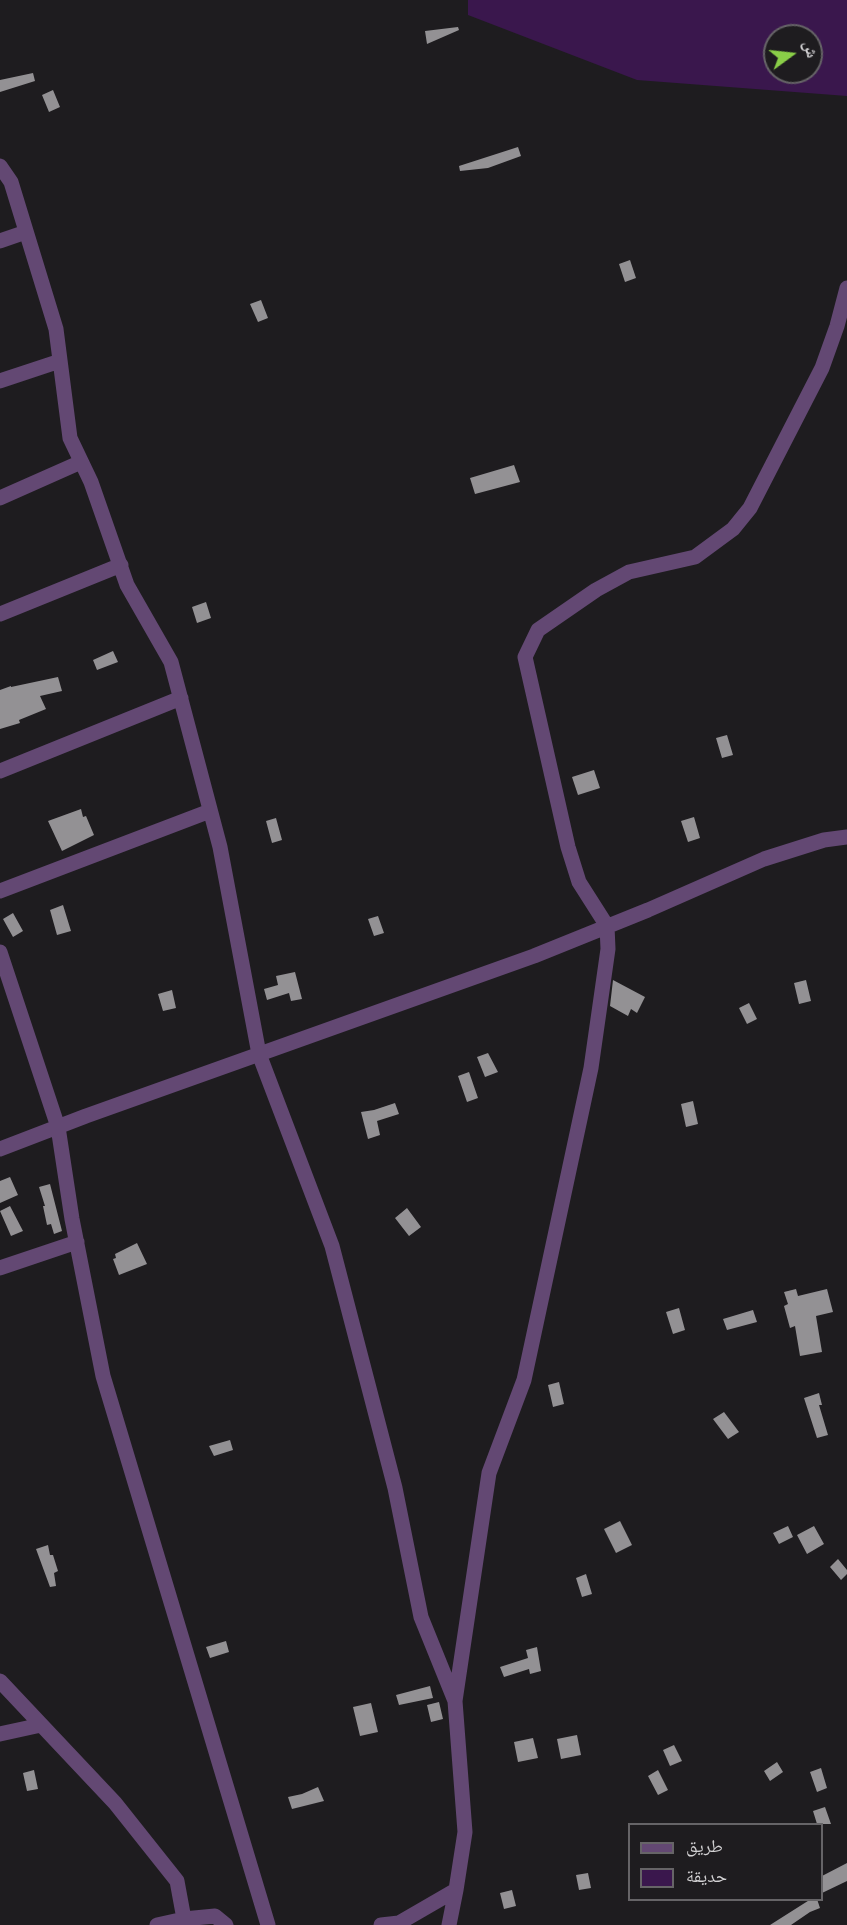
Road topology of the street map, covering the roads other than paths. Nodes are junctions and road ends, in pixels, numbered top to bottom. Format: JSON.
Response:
{"nodes":[{"id":1,"x":0,"y":166,"type":"edge"},
{"id":2,"x":26,"y":232,"type":"junction"},
{"id":3,"x":0,"y":241,"type":"edge"},
{"id":4,"x":847,"y":288,"type":"edge"},
{"id":5,"x":60,"y":361,"type":"junction"},
{"id":6,"x":0,"y":381,"type":"edge"},
{"id":7,"x":81,"y":462,"type":"junction"},
{"id":8,"x":0,"y":498,"type":"edge"},
{"id":9,"x":121,"y":565,"type":"junction"},
{"id":10,"x":0,"y":614,"type":"edge"},
{"id":11,"x":181,"y":698,"type":"junction"},
{"id":12,"x":0,"y":771,"type":"edge"},
{"id":13,"x":210,"y":811,"type":"junction"},
{"id":14,"x":847,"y":837,"type":"edge"},
{"id":15,"x":0,"y":891,"type":"edge"},
{"id":16,"x":607,"y":926,"type":"junction"},
{"id":17,"x":0,"y":952,"type":"edge"},
{"id":18,"x":259,"y":1054,"type":"junction"},
{"id":19,"x":58,"y":1127,"type":"junction"},
{"id":20,"x":0,"y":1149,"type":"edge"},
{"id":21,"x":76,"y":1242,"type":"junction"},
{"id":22,"x":0,"y":1268,"type":"edge"},
{"id":23,"x":0,"y":1681,"type":"edge"},
{"id":24,"x":455,"y":1701,"type":"junction"},
{"id":25,"x":41,"y":1725,"type":"junction"},
{"id":26,"x":0,"y":1734,"type":"edge"},
{"id":27,"x":456,"y":1890,"type":"junction"},
{"id":28,"x":184,"y":1919,"type":"junction"},
{"id":29,"x":157,"y":1925,"type":"edge"},
{"id":30,"x":226,"y":1925,"type":"edge"},
{"id":31,"x":268,"y":1925,"type":"edge"},
{"id":32,"x":381,"y":1925,"type":"edge"},
{"id":33,"x":449,"y":1925,"type":"edge"}],
"edges":[{"from":1,"to":2,"type":"street"},
{"from":2,"to":3,"type":"street"},
{"from":2,"to":5,"type":"street"},
{"from":4,"to":16,"type":"street"},
{"from":5,"to":6,"type":"street"},
{"from":5,"to":7,"type":"street"},
{"from":7,"to":8,"type":"street"},
{"from":7,"to":9,"type":"street"},
{"from":9,"to":10,"type":"street"},
{"from":9,"to":11,"type":"street"},
{"from":11,"to":12,"type":"street"},
{"from":11,"to":13,"type":"street"},
{"from":13,"to":15,"type":"street"},
{"from":13,"to":18,"type":"street"},
{"from":14,"to":16,"type":"street"},
{"from":16,"to":18,"type":"street"},
{"from":16,"to":24,"type":"street"},
{"from":17,"to":19,"type":"street"},
{"from":18,"to":19,"type":"street"},
{"from":18,"to":24,"type":"street"},
{"from":19,"to":20,"type":"street"},
{"from":19,"to":21,"type":"street"},
{"from":21,"to":22,"type":"street"},
{"from":21,"to":31,"type":"street"},
{"from":23,"to":25,"type":"street"},
{"from":24,"to":27,"type":"street"},
{"from":25,"to":26,"type":"street"},
{"from":25,"to":28,"type":"street"},
{"from":27,"to":32,"type":"street"},
{"from":27,"to":33,"type":"street"},
{"from":28,"to":29,"type":"street"},
{"from":28,"to":30,"type":"street"}]}
